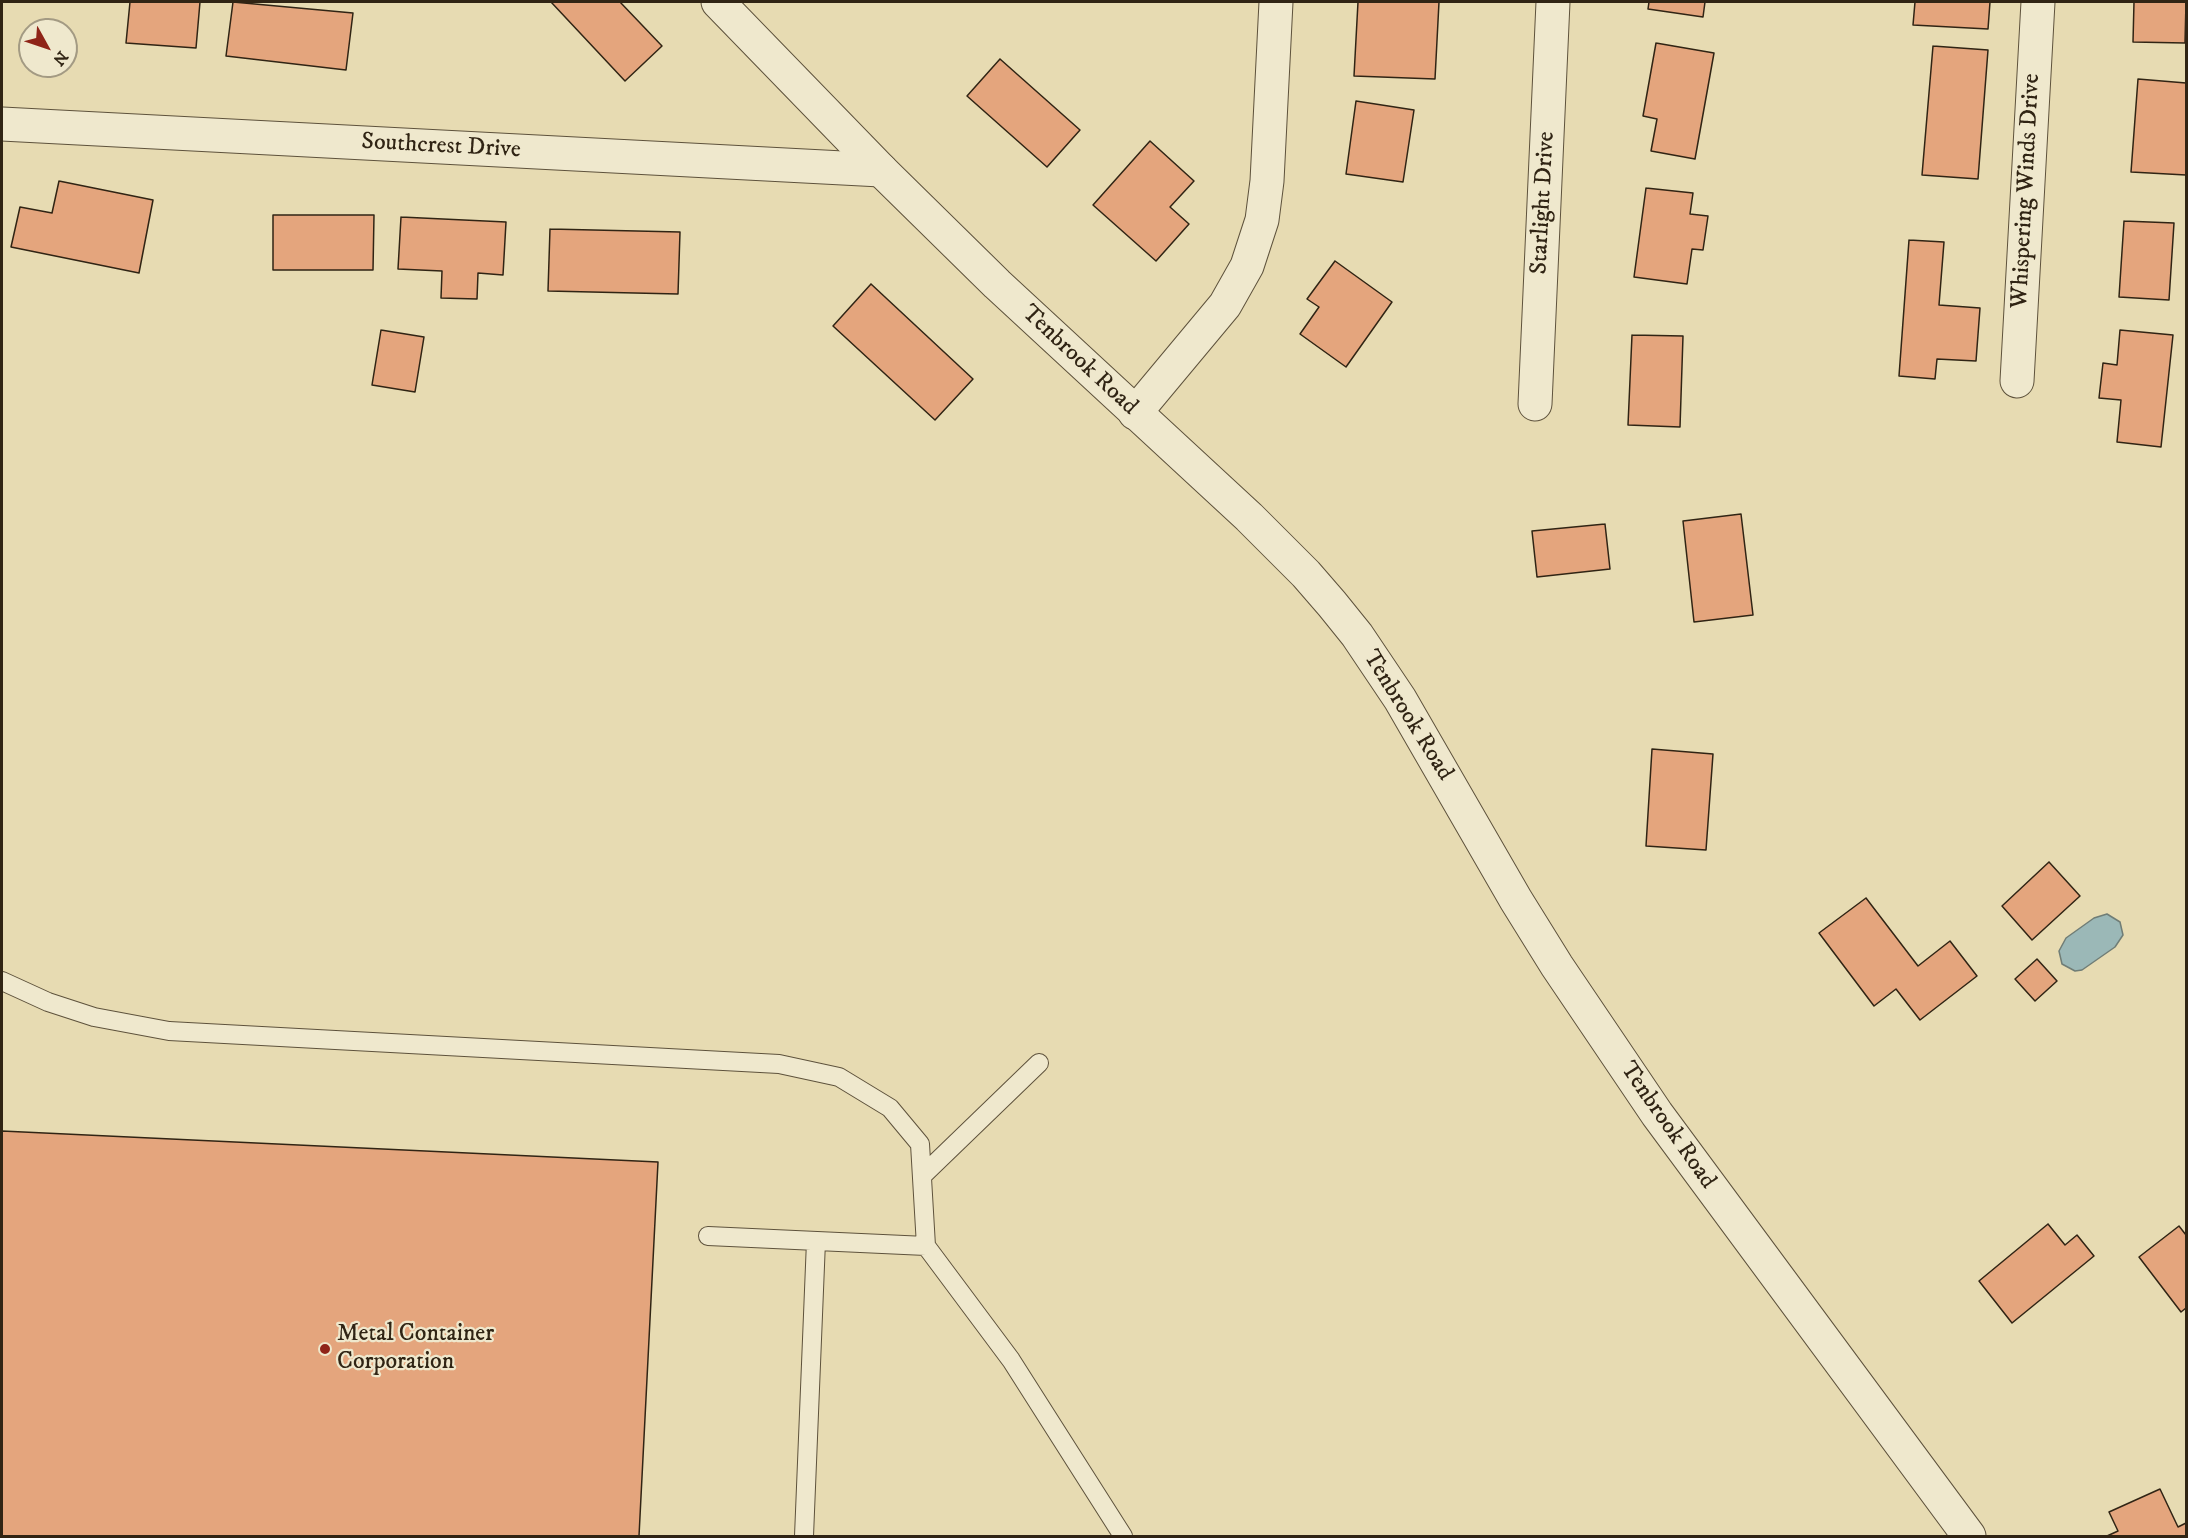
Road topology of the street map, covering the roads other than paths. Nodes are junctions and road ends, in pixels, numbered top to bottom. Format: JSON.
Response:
{"nodes":[{"id":1,"x":718,"y":2,"type":"edge"},
{"id":2,"x":1276,"y":2,"type":"edge"},
{"id":3,"x":1553,"y":2,"type":"edge"},
{"id":4,"x":2038,"y":2,"type":"edge"},
{"id":5,"x":2,"y":124,"type":"edge"},
{"id":6,"x":881,"y":170,"type":"junction"},
{"id":7,"x":2017,"y":381,"type":"dead end"},
{"id":8,"x":1535,"y":404,"type":"dead end"},
{"id":9,"x":1135,"y":413,"type":"junction"},
{"id":10,"x":2,"y":981,"type":"edge"},
{"id":11,"x":1039,"y":1063,"type":"dead end"},
{"id":12,"x":922,"y":1176,"type":"junction"},
{"id":13,"x":708,"y":1236,"type":"dead end"},
{"id":14,"x":816,"y":1241,"type":"junction"},
{"id":15,"x":926,"y":1246,"type":"junction"},
{"id":16,"x":804,"y":1536,"type":"edge"},
{"id":17,"x":1123,"y":1536,"type":"edge"},
{"id":18,"x":1969,"y":1536,"type":"edge"}],
"edges":[{"from":1,"to":6,"type":"street","name":"Tenbrook Road"},
{"from":2,"to":9,"type":"street"},
{"from":3,"to":8,"type":"street","name":"Starlight Drive"},
{"from":4,"to":7,"type":"street","name":"Whispering Winds Drive"},
{"from":5,"to":6,"type":"street","name":"Southcrest Drive"},
{"from":6,"to":9,"type":"street","name":"Tenbrook Road"},
{"from":9,"to":18,"type":"street","name":"Tenbrook Road"},
{"from":10,"to":12,"type":"lane"},
{"from":11,"to":12,"type":"lane"},
{"from":12,"to":15,"type":"lane"},
{"from":13,"to":14,"type":"lane"},
{"from":14,"to":15,"type":"lane"},
{"from":14,"to":16,"type":"lane"},
{"from":15,"to":17,"type":"lane"}]}
